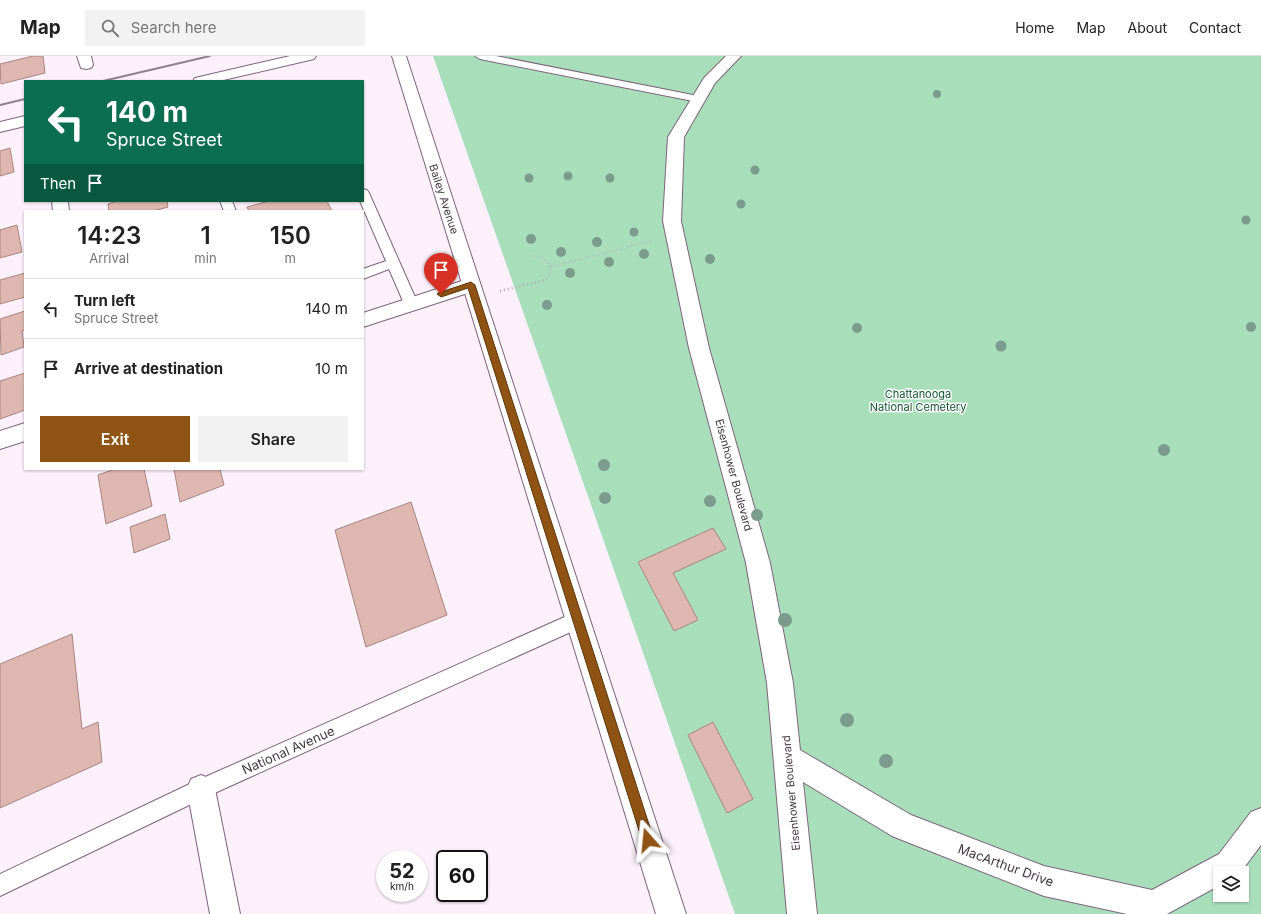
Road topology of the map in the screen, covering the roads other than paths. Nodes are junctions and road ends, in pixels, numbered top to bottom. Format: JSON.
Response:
{"nodes":[{"id":1,"x":309,"y":56,"type":"edge"},
{"id":2,"x":399,"y":56,"type":"edge"},
{"id":3,"x":480,"y":56,"type":"edge"},
{"id":4,"x":734,"y":56,"type":"edge"},
{"id":5,"x":204,"y":80,"type":"edge"},
{"id":6,"x":698,"y":99,"type":"junction"},
{"id":7,"x":24,"y":121,"type":"edge"},
{"id":8,"x":0,"y":127,"type":"edge"},
{"id":9,"x":364,"y":195,"type":"edge"},
{"id":10,"x":393,"y":263,"type":"junction"},
{"id":11,"x":364,"y":274,"type":"edge"},
{"id":12,"x":473,"y":291,"type":"junction"},
{"id":13,"x":411,"y":304,"type":"junction"},
{"id":14,"x":364,"y":320,"type":"edge"},
{"id":15,"x":24,"y":432,"type":"edge"},
{"id":16,"x":0,"y":440,"type":"edge"},
{"id":17,"x":578,"y":620,"type":"junction"},
{"id":18,"x":788,"y":758,"type":"junction"},
{"id":19,"x":201,"y":789,"type":"junction"},
{"id":20,"x":1261,"y":822,"type":"edge"},
{"id":21,"x":0,"y":885,"type":"edge"},
{"id":22,"x":1159,"y":910,"type":"edge"},
{"id":23,"x":225,"y":914,"type":"edge"},
{"id":24,"x":671,"y":914,"type":"edge"},
{"id":25,"x":802,"y":914,"type":"edge"}],
"edges":[{"from":1,"to":5,"type":"street"},
{"from":2,"to":12,"type":"street","name":"Bailey Avenue"},
{"from":3,"to":6,"type":"lane"},
{"from":4,"to":6,"type":"street","name":"Eisenhower Boulevard"},
{"from":6,"to":18,"type":"street","name":"Eisenhower Boulevard"},
{"from":7,"to":8,"type":"street"},
{"from":9,"to":10,"type":"lane"},
{"from":10,"to":11,"type":"lane"},
{"from":10,"to":13,"type":"lane"},
{"from":12,"to":13,"type":"street"},
{"from":12,"to":17,"type":"street","name":"Bailey Avenue"},
{"from":13,"to":14,"type":"street"},
{"from":15,"to":16,"type":"street"},
{"from":17,"to":19,"type":"lane","name":"National Avenue"},
{"from":17,"to":24,"type":"street","name":"Bailey Avenue"},
{"from":18,"to":22,"type":"street","name":"MacArthur Drive"},
{"from":18,"to":25,"type":"street","name":"Eisenhower Boulevard"},
{"from":19,"to":21,"type":"lane","name":"National Avenue"},
{"from":19,"to":23,"type":"street"},
{"from":20,"to":22,"type":"street","name":"MacArthur Drive"}]}
